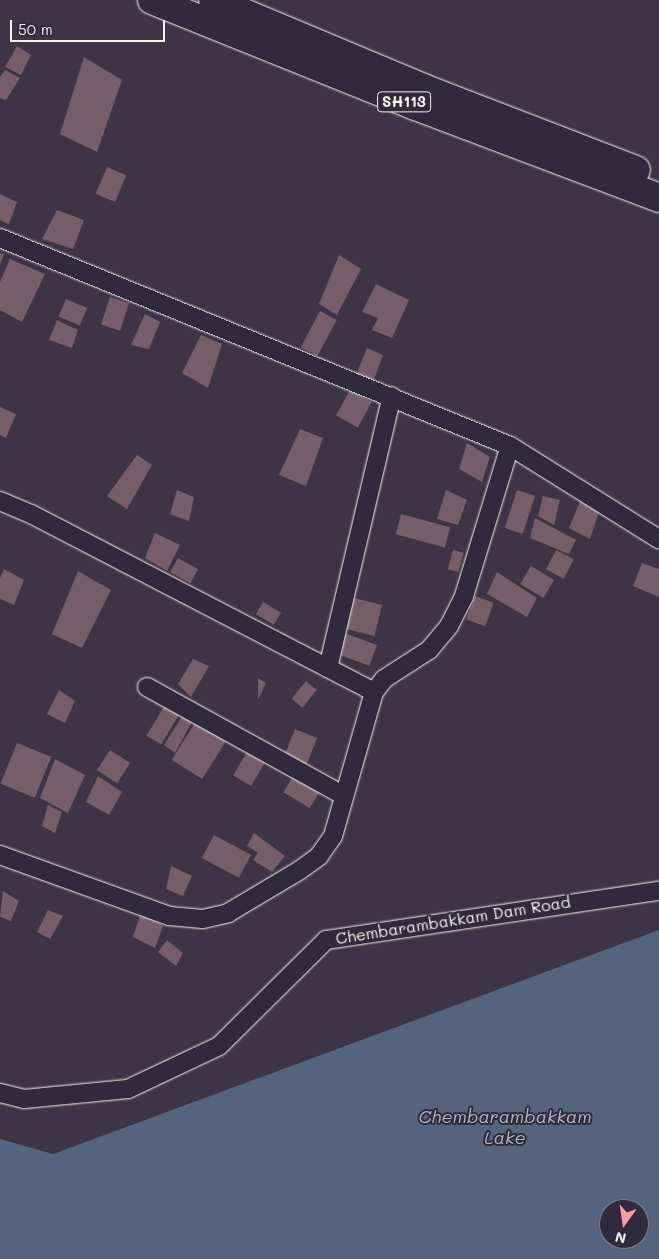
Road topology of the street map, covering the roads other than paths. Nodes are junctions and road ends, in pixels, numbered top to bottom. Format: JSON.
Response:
{"nodes":[{"id":1,"x":152,"y":0,"type":"edge"},
{"id":2,"x":213,"y":0,"type":"edge"},
{"id":3,"x":659,"y":179,"type":"edge"},
{"id":4,"x":659,"y":198,"type":"edge"},
{"id":5,"x":0,"y":238,"type":"edge"},
{"id":6,"x":392,"y":396,"type":"junction"},
{"id":7,"x":510,"y":446,"type":"junction"},
{"id":8,"x":0,"y":501,"type":"edge"},
{"id":9,"x":659,"y":539,"type":"edge"},
{"id":10,"x":328,"y":668,"type":"junction"},
{"id":11,"x":147,"y":687,"type":"dead end"},
{"id":12,"x":374,"y":692,"type":"junction"},
{"id":13,"x":343,"y":795,"type":"junction"},
{"id":14,"x":0,"y":856,"type":"edge"},
{"id":15,"x":659,"y":891,"type":"edge"},
{"id":16,"x":0,"y":1093,"type":"edge"}],
"edges":[{"from":1,"to":4,"type":"main road","number":"SH113"},
{"from":2,"to":3,"type":"main road","number":"SH113"},
{"from":5,"to":6,"type":"street"},
{"from":6,"to":7,"type":"street"},
{"from":6,"to":10,"type":"street"},
{"from":7,"to":9,"type":"street"},
{"from":7,"to":12,"type":"street"},
{"from":8,"to":10,"type":"street"},
{"from":10,"to":12,"type":"street"},
{"from":11,"to":13,"type":"street"},
{"from":12,"to":13,"type":"street"},
{"from":13,"to":14,"type":"street"},
{"from":15,"to":16,"type":"street","name":"Chembarambakkam Dam Road"}]}
